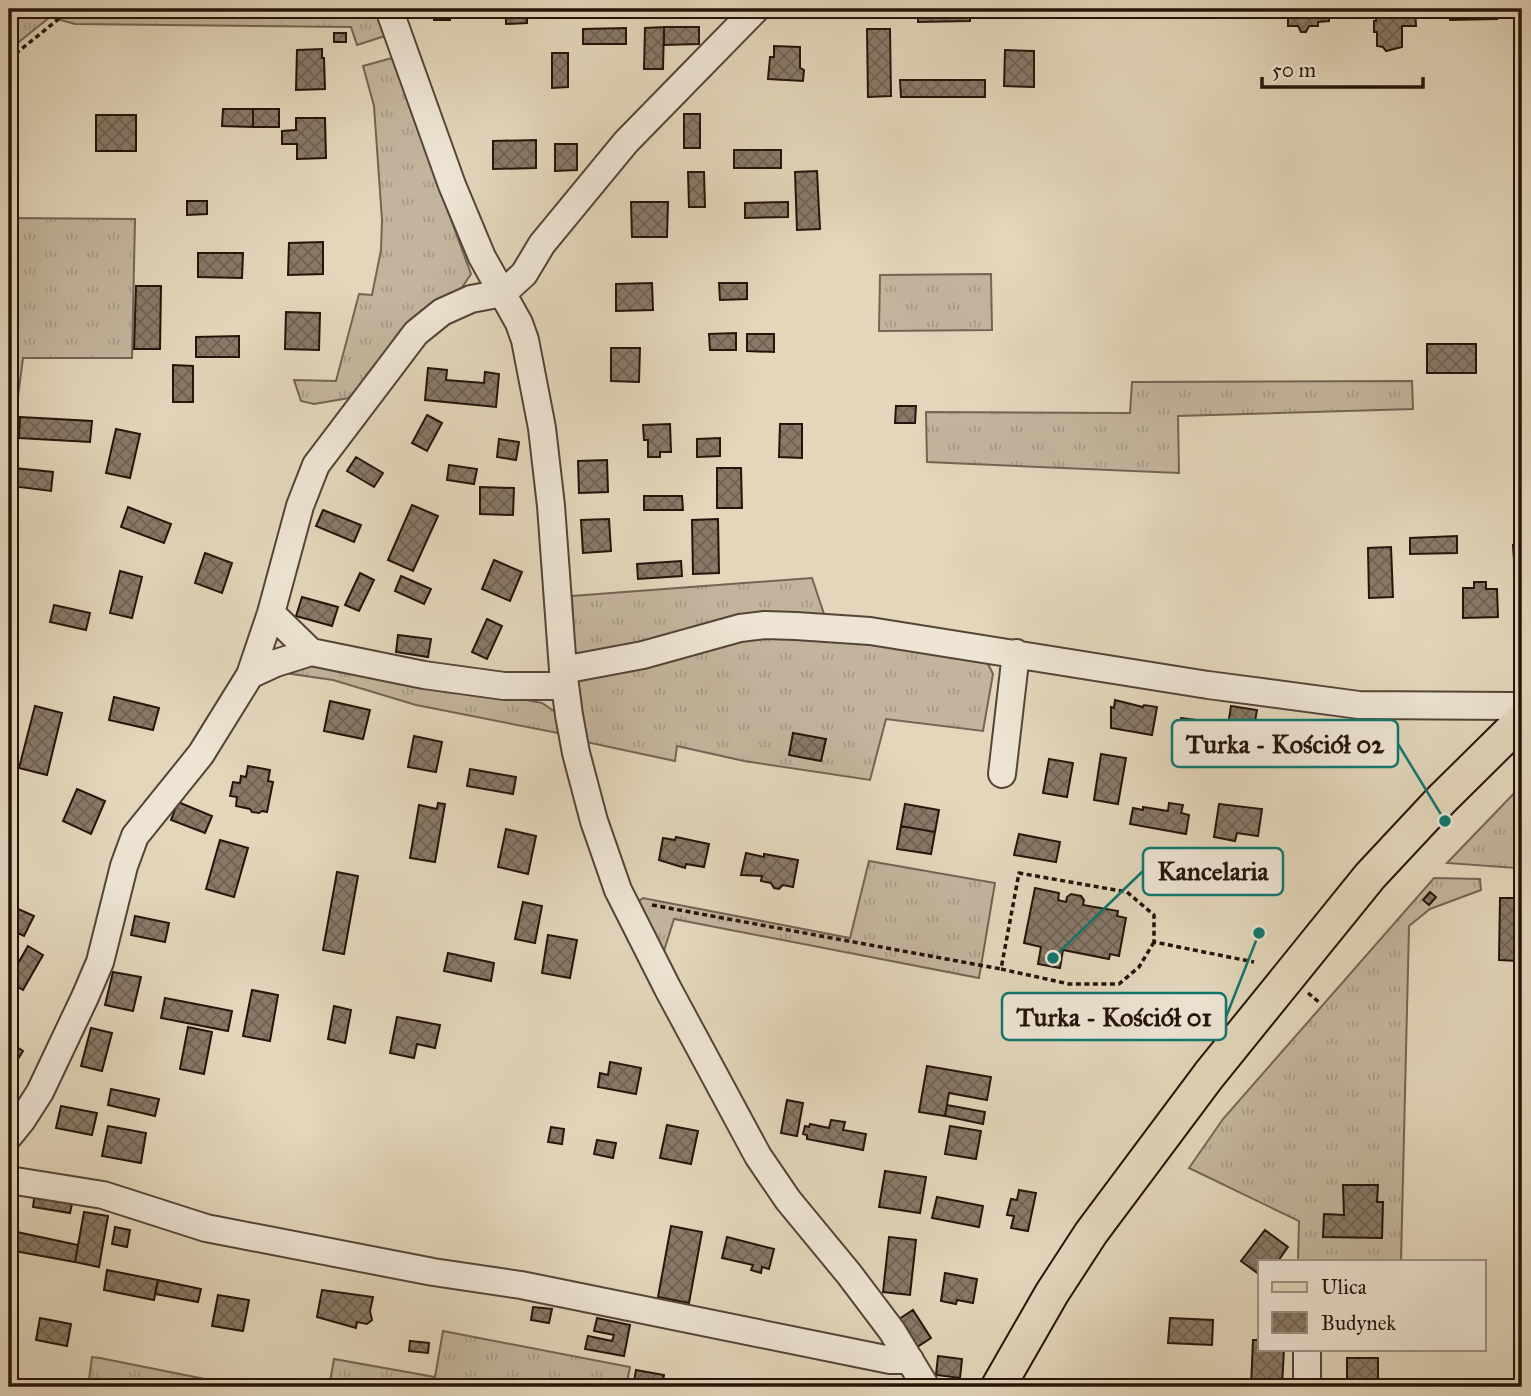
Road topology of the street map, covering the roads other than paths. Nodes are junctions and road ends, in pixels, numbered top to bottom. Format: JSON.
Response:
{"nodes":[{"id":1,"x":389,"y":9,"type":"edge"},
{"id":2,"x":756,"y":9,"type":"edge"},
{"id":3,"x":503,"y":293,"type":"junction"},
{"id":4,"x":271,"y":613,"type":"junction"},
{"id":5,"x":311,"y":652,"type":"junction"},
{"id":6,"x":1016,"y":653,"type":"junction"},
{"id":7,"x":250,"y":675,"type":"junction"},
{"id":8,"x":564,"y":678,"type":"junction"},
{"id":9,"x":1522,"y":711,"type":"edge"},
{"id":10,"x":1522,"y":720,"type":"edge"},
{"id":11,"x":1002,"y":774,"type":"dead end"},
{"id":12,"x":9,"y":1136,"type":"edge"},
{"id":13,"x":9,"y":1180,"type":"edge"},
{"id":14,"x":1307,"y":1350,"type":"edge"},
{"id":15,"x":910,"y":1360,"type":"junction"},
{"id":16,"x":926,"y":1387,"type":"edge"},
{"id":17,"x":998,"y":1387,"type":"edge"},
{"id":18,"x":1307,"y":1387,"type":"edge"}],
"edges":[{"from":1,"to":3,"type":"street"},
{"from":2,"to":3,"type":"street"},
{"from":3,"to":4,"type":"street"},
{"from":3,"to":8,"type":"street"},
{"from":4,"to":5,"type":"street"},
{"from":4,"to":7,"type":"street"},
{"from":5,"to":7,"type":"street"},
{"from":5,"to":8,"type":"street"},
{"from":6,"to":8,"type":"street"},
{"from":6,"to":9,"type":"street"},
{"from":6,"to":11,"type":"street"},
{"from":7,"to":12,"type":"street"},
{"from":8,"to":15,"type":"street"},
{"from":10,"to":17,"type":"main road"},
{"from":13,"to":15,"type":"street"},
{"from":14,"to":18,"type":"street"},
{"from":15,"to":16,"type":"street"}]}
